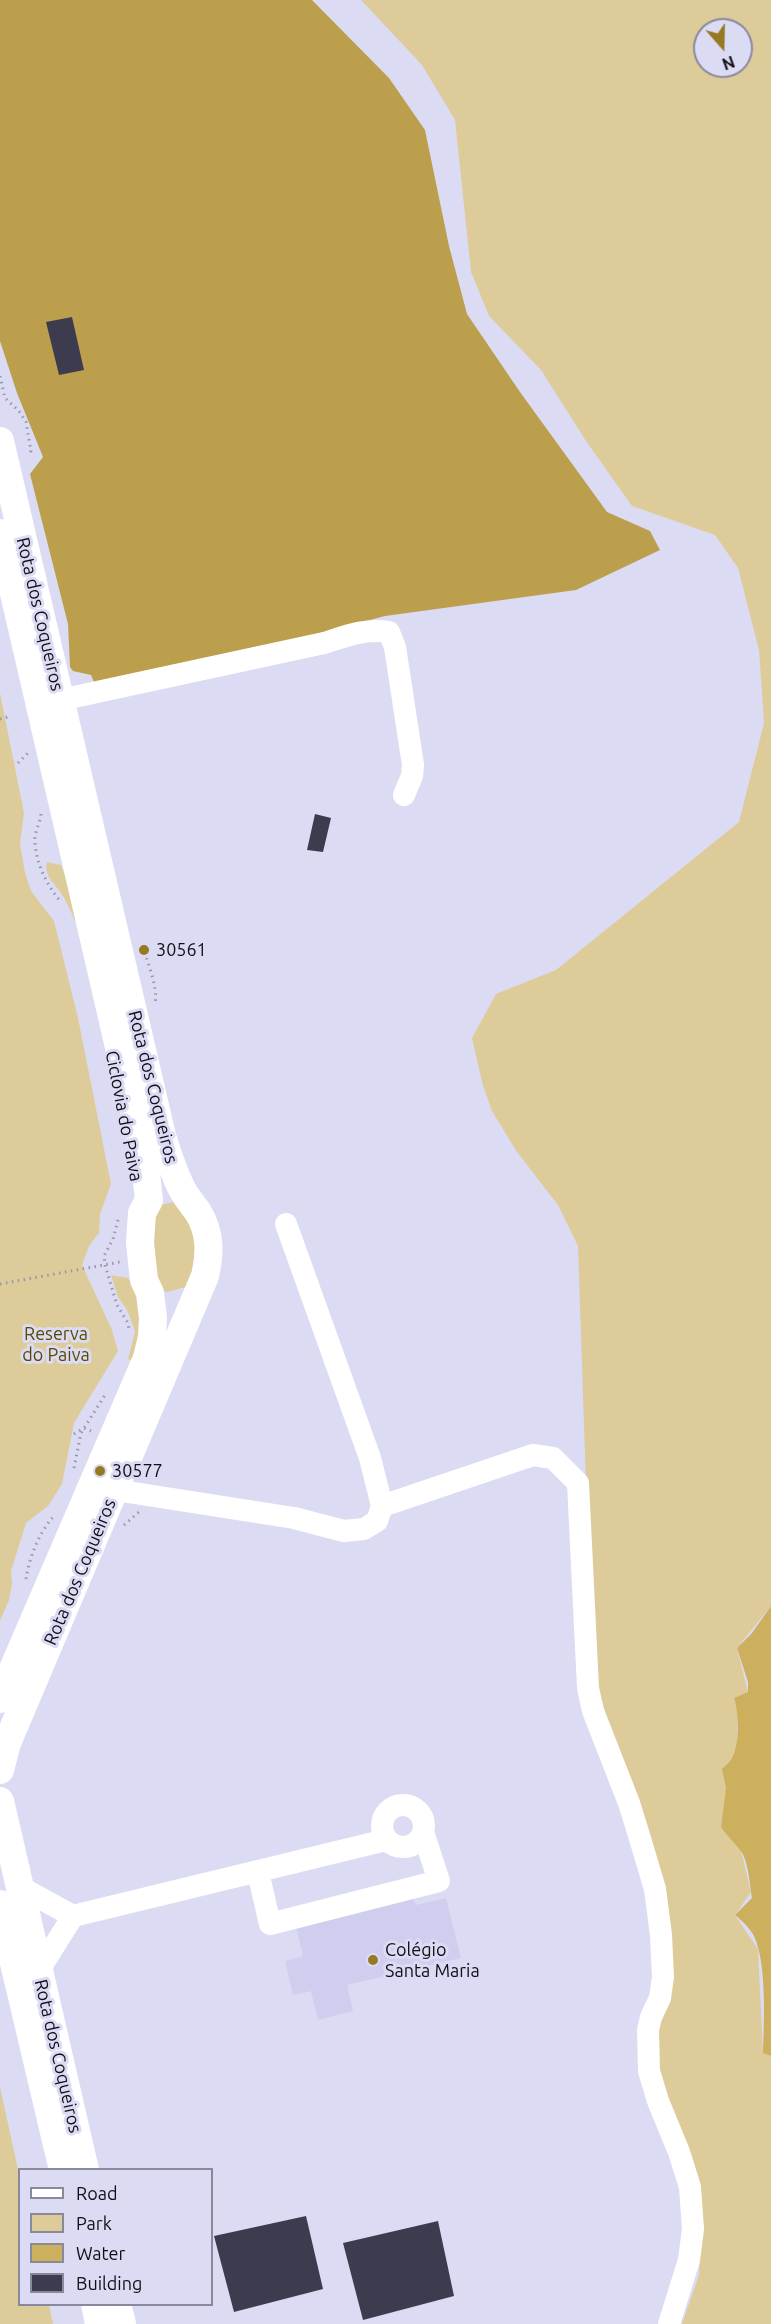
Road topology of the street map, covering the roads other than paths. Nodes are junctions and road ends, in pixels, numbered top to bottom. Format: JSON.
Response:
{"nodes":[{"id":1,"x":0,"y":441,"type":"edge"},
{"id":2,"x":0,"y":533,"type":"edge"},
{"id":3,"x":60,"y":700,"type":"junction"},
{"id":4,"x":404,"y":795,"type":"dead end"},
{"id":5,"x":189,"y":1199,"type":"junction"},
{"id":6,"x":130,"y":1217,"type":"junction"},
{"id":7,"x":286,"y":1224,"type":"dead end"},
{"id":8,"x":199,"y":1289,"type":"junction"},
{"id":9,"x":150,"y":1293,"type":"junction"},
{"id":10,"x":116,"y":1490,"type":"junction"},
{"id":11,"x":382,"y":1506,"type":"junction"},
{"id":12,"x":0,"y":1700,"type":"edge"},
{"id":13,"x":0,"y":1770,"type":"edge"},
{"id":14,"x":0,"y":1801,"type":"edge"},
{"id":15,"x":423,"y":1832,"type":"junction"},
{"id":16,"x":386,"y":1840,"type":"junction"},
{"id":17,"x":258,"y":1872,"type":"junction"},
{"id":18,"x":9,"y":1895,"type":"edge"},
{"id":19,"x":73,"y":1916,"type":"junction"},
{"id":20,"x":39,"y":1970,"type":"junction"},
{"id":21,"x":63,"y":2168,"type":"edge"},
{"id":22,"x":85,"y":2168,"type":"edge"},
{"id":23,"x":95,"y":2306,"type":"edge"},
{"id":24,"x":118,"y":2306,"type":"edge"},
{"id":25,"x":99,"y":2324,"type":"edge"},
{"id":26,"x":122,"y":2324,"type":"edge"},
{"id":27,"x":669,"y":2324,"type":"edge"}],
"edges":[{"from":1,"to":3,"type":"main road","name":"Rota dos Coqueiros"},
{"from":2,"to":6,"type":"main road","name":"Rota dos Coqueiros"},
{"from":3,"to":4,"type":"street"},
{"from":3,"to":5,"type":"main road","name":"Rota dos Coqueiros"},
{"from":5,"to":6,"type":"main road"},
{"from":5,"to":8,"type":"main road","name":"Rota dos Coqueiros"},
{"from":6,"to":9,"type":"main road","name":"Rota dos Coqueiros"},
{"from":7,"to":11,"type":"street"},
{"from":8,"to":9,"type":"main road"},
{"from":8,"to":10,"type":"main road","name":"Rota dos Coqueiros"},
{"from":9,"to":12,"type":"main road","name":"Rota dos Coqueiros"},
{"from":10,"to":11,"type":"street"},
{"from":10,"to":13,"type":"main road","name":"Rota dos Coqueiros"},
{"from":11,"to":27,"type":"street"},
{"from":14,"to":18,"type":"main road","name":"Rota dos Coqueiros"},
{"from":15,"to":16,"type":"street"},
{"from":15,"to":16,"type":"street"},
{"from":15,"to":17,"type":"street"},
{"from":16,"to":17,"type":"street"},
{"from":17,"to":19,"type":"street"},
{"from":18,"to":19,"type":"street"},
{"from":18,"to":20,"type":"main road","name":"Rota dos Coqueiros"},
{"from":18,"to":21,"type":"main road","name":"Rota dos Coqueiros"},
{"from":19,"to":20,"type":"street"},
{"from":20,"to":22,"type":"main road","name":"Rota dos Coqueiros"},
{"from":23,"to":25,"type":"main road"},
{"from":24,"to":26,"type":"main road"}]}
